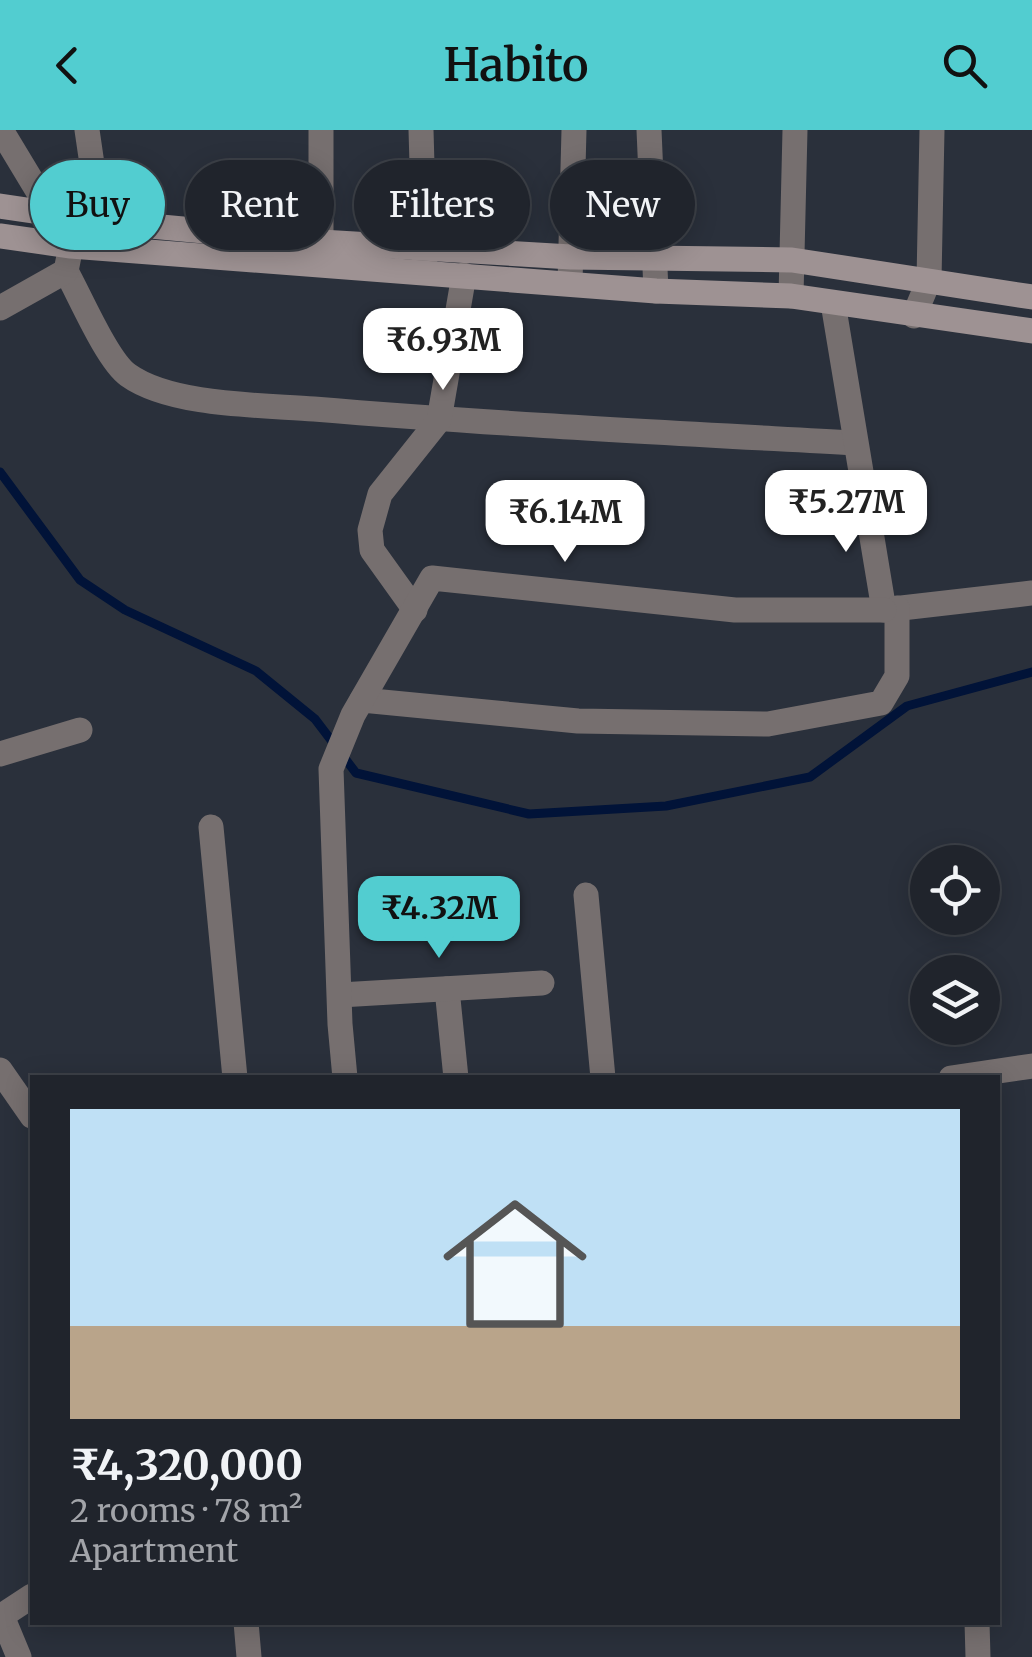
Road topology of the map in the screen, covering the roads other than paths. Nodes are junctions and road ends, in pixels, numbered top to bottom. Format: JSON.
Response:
{"nodes":[{"id":1,"x":1,"y":130,"type":"edge"},
{"id":2,"x":87,"y":130,"type":"edge"},
{"id":3,"x":321,"y":130,"type":"edge"},
{"id":4,"x":422,"y":130,"type":"edge"},
{"id":5,"x":574,"y":130,"type":"edge"},
{"id":6,"x":649,"y":130,"type":"edge"},
{"id":7,"x":795,"y":130,"type":"edge"},
{"id":8,"x":932,"y":130,"type":"edge"},
{"id":9,"x":91,"y":160,"type":"edge"},
{"id":10,"x":30,"y":178,"type":"edge"},
{"id":11,"x":0,"y":206,"type":"edge"},
{"id":12,"x":30,"y":211,"type":"edge"},
{"id":13,"x":165,"y":230,"type":"edge"},
{"id":14,"x":0,"y":236,"type":"edge"},
{"id":15,"x":66,"y":250,"type":"edge"},
{"id":16,"x":321,"y":253,"type":"junction"},
{"id":17,"x":69,"y":258,"type":"junction"},
{"id":18,"x":654,"y":259,"type":"junction"},
{"id":19,"x":425,"y":260,"type":"junction"},
{"id":20,"x":792,"y":260,"type":"junction"},
{"id":21,"x":570,"y":270,"type":"junction"},
{"id":22,"x":464,"y":275,"type":"junction"},
{"id":23,"x":929,"y":280,"type":"junction"},
{"id":24,"x":656,"y":291,"type":"junction"},
{"id":25,"x":791,"y":296,"type":"junction"},
{"id":26,"x":1032,"y":298,"type":"edge"},
{"id":27,"x":833,"y":303,"type":"junction"},
{"id":28,"x":0,"y":308,"type":"edge"},
{"id":29,"x":914,"y":316,"type":"junction"},
{"id":30,"x":1032,"y":332,"type":"edge"},
{"id":31,"x":439,"y":420,"type":"junction"},
{"id":32,"x":854,"y":443,"type":"junction"},
{"id":33,"x":1032,"y":593,"type":"edge"},
{"id":34,"x":890,"y":608,"type":"junction"},
{"id":35,"x":415,"y":610,"type":"junction"},
{"id":36,"x":358,"y":707,"type":"junction"},
{"id":37,"x":80,"y":730,"type":"dead end"},
{"id":38,"x":0,"y":754,"type":"edge"},
{"id":39,"x":211,"y":827,"type":"dead end"},
{"id":40,"x":586,"y":895,"type":"dead end"},
{"id":41,"x":542,"y":982,"type":"dead end"},
{"id":42,"x":447,"y":988,"type":"junction"},
{"id":43,"x":340,"y":996,"type":"junction"},
{"id":44,"x":1032,"y":1066,"type":"edge"},
{"id":45,"x":0,"y":1070,"type":"edge"},
{"id":46,"x":234,"y":1075,"type":"edge"},
{"id":47,"x":345,"y":1075,"type":"edge"},
{"id":48,"x":456,"y":1075,"type":"edge"},
{"id":49,"x":604,"y":1075,"type":"edge"},
{"id":50,"x":971,"y":1075,"type":"edge"},
{"id":51,"x":30,"y":1113,"type":"edge"},
{"id":52,"x":30,"y":1597,"type":"edge"},
{"id":53,"x":1,"y":1616,"type":"edge"},
{"id":54,"x":246,"y":1625,"type":"edge"},
{"id":55,"x":977,"y":1625,"type":"edge"},
{"id":56,"x":20,"y":1657,"type":"edge"},
{"id":57,"x":249,"y":1657,"type":"edge"},
{"id":58,"x":978,"y":1657,"type":"edge"}],
"edges":[{"from":1,"to":10,"type":"street"},
{"from":2,"to":9,"type":"street"},
{"from":3,"to":16,"type":"street"},
{"from":4,"to":19,"type":"street"},
{"from":5,"to":21,"type":"street"},
{"from":6,"to":18,"type":"street"},
{"from":7,"to":20,"type":"street"},
{"from":8,"to":23,"type":"street"},
{"from":11,"to":12,"type":"main road"},
{"from":13,"to":16,"type":"main road"},
{"from":14,"to":17,"type":"main road"},
{"from":15,"to":17,"type":"street"},
{"from":16,"to":17,"type":"main road"},
{"from":16,"to":19,"type":"main road"},
{"from":17,"to":28,"type":"street"},
{"from":17,"to":31,"type":"street"},
{"from":18,"to":20,"type":"main road"},
{"from":18,"to":21,"type":"main road"},
{"from":18,"to":24,"type":"street"},
{"from":19,"to":21,"type":"main road"},
{"from":19,"to":22,"type":"main road"},
{"from":20,"to":23,"type":"main road"},
{"from":20,"to":25,"type":"street"},
{"from":21,"to":22,"type":"main road"},
{"from":21,"to":24,"type":"main road"},
{"from":22,"to":31,"type":"street"},
{"from":23,"to":26,"type":"main road"},
{"from":23,"to":29,"type":"street"},
{"from":24,"to":25,"type":"main road"},
{"from":25,"to":27,"type":"main road"},
{"from":27,"to":29,"type":"main road"},
{"from":27,"to":32,"type":"street"},
{"from":29,"to":30,"type":"main road"},
{"from":31,"to":32,"type":"street"},
{"from":31,"to":35,"type":"street"},
{"from":32,"to":34,"type":"street"},
{"from":33,"to":34,"type":"street"},
{"from":34,"to":35,"type":"street"},
{"from":34,"to":36,"type":"street"},
{"from":35,"to":36,"type":"street"},
{"from":36,"to":43,"type":"street"},
{"from":37,"to":38,"type":"street"},
{"from":39,"to":46,"type":"street"},
{"from":40,"to":49,"type":"street"},
{"from":41,"to":42,"type":"street"},
{"from":42,"to":43,"type":"street"},
{"from":42,"to":48,"type":"street"},
{"from":43,"to":47,"type":"street"},
{"from":44,"to":50,"type":"street"},
{"from":45,"to":51,"type":"street"},
{"from":52,"to":53,"type":"street"},
{"from":53,"to":56,"type":"street"},
{"from":54,"to":57,"type":"street"},
{"from":55,"to":58,"type":"street"}]}
